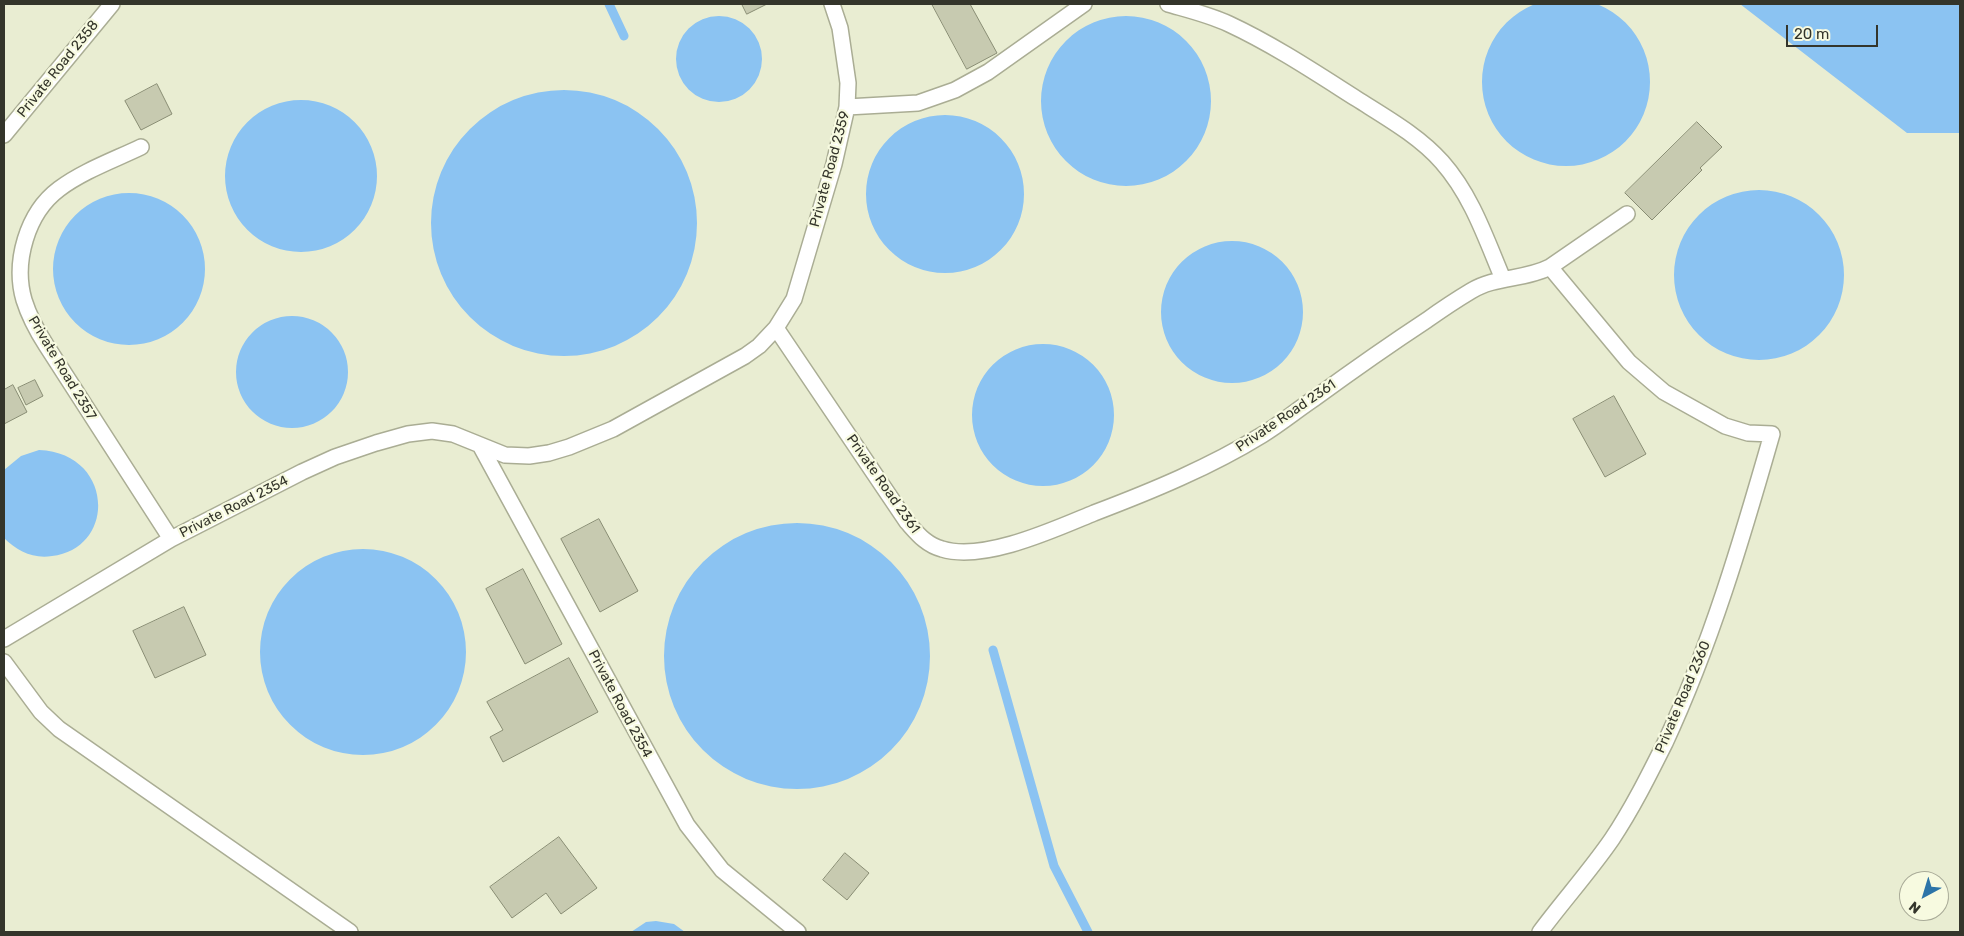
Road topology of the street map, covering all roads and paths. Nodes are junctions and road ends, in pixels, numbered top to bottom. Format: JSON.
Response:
{"nodes":[{"id":1,"x":112,"y":4,"type":"edge"},
{"id":2,"x":832,"y":4,"type":"edge"},
{"id":3,"x":1084,"y":4,"type":"edge"},
{"id":4,"x":1168,"y":4,"type":"edge"},
{"id":5,"x":847,"y":108,"type":"junction"},
{"id":6,"x":4,"y":135,"type":"edge"},
{"id":7,"x":141,"y":147,"type":"dead end"},
{"id":8,"x":1627,"y":214,"type":"dead end"},
{"id":9,"x":1550,"y":267,"type":"junction"},
{"id":10,"x":1503,"y":279,"type":"junction"},
{"id":11,"x":776,"y":328,"type":"junction"},
{"id":12,"x":481,"y":447,"type":"junction"},
{"id":13,"x":171,"y":539,"type":"junction"},
{"id":14,"x":4,"y":639,"type":"edge"},
{"id":15,"x":4,"y":662,"type":"edge"},
{"id":16,"x":350,"y":932,"type":"edge"},
{"id":17,"x":798,"y":932,"type":"edge"},
{"id":18,"x":1540,"y":932,"type":"edge"}],
"edges":[{"from":1,"to":6,"type":"lane","name":"Private Road 2358"},
{"from":2,"to":5,"type":"lane","name":"Private Road 2359"},
{"from":3,"to":5,"type":"lane"},
{"from":4,"to":10,"type":"lane"},
{"from":5,"to":11,"type":"lane","name":"Private Road 2359"},
{"from":7,"to":13,"type":"lane","name":"Private Road 2357"},
{"from":8,"to":9,"type":"lane","name":"Private Road 2361"},
{"from":9,"to":10,"type":"lane","name":"Private Road 2361"},
{"from":9,"to":18,"type":"lane","name":"Private Road 2360"},
{"from":10,"to":11,"type":"lane","name":"Private Road 2361"},
{"from":11,"to":12,"type":"lane","name":"Private Road 2354"},
{"from":12,"to":13,"type":"lane","name":"Private Road 2354"},
{"from":12,"to":17,"type":"lane","name":"Private Road 2354"},
{"from":13,"to":14,"type":"lane","name":"Private Road 2354"},
{"from":15,"to":16,"type":"lane"}]}
